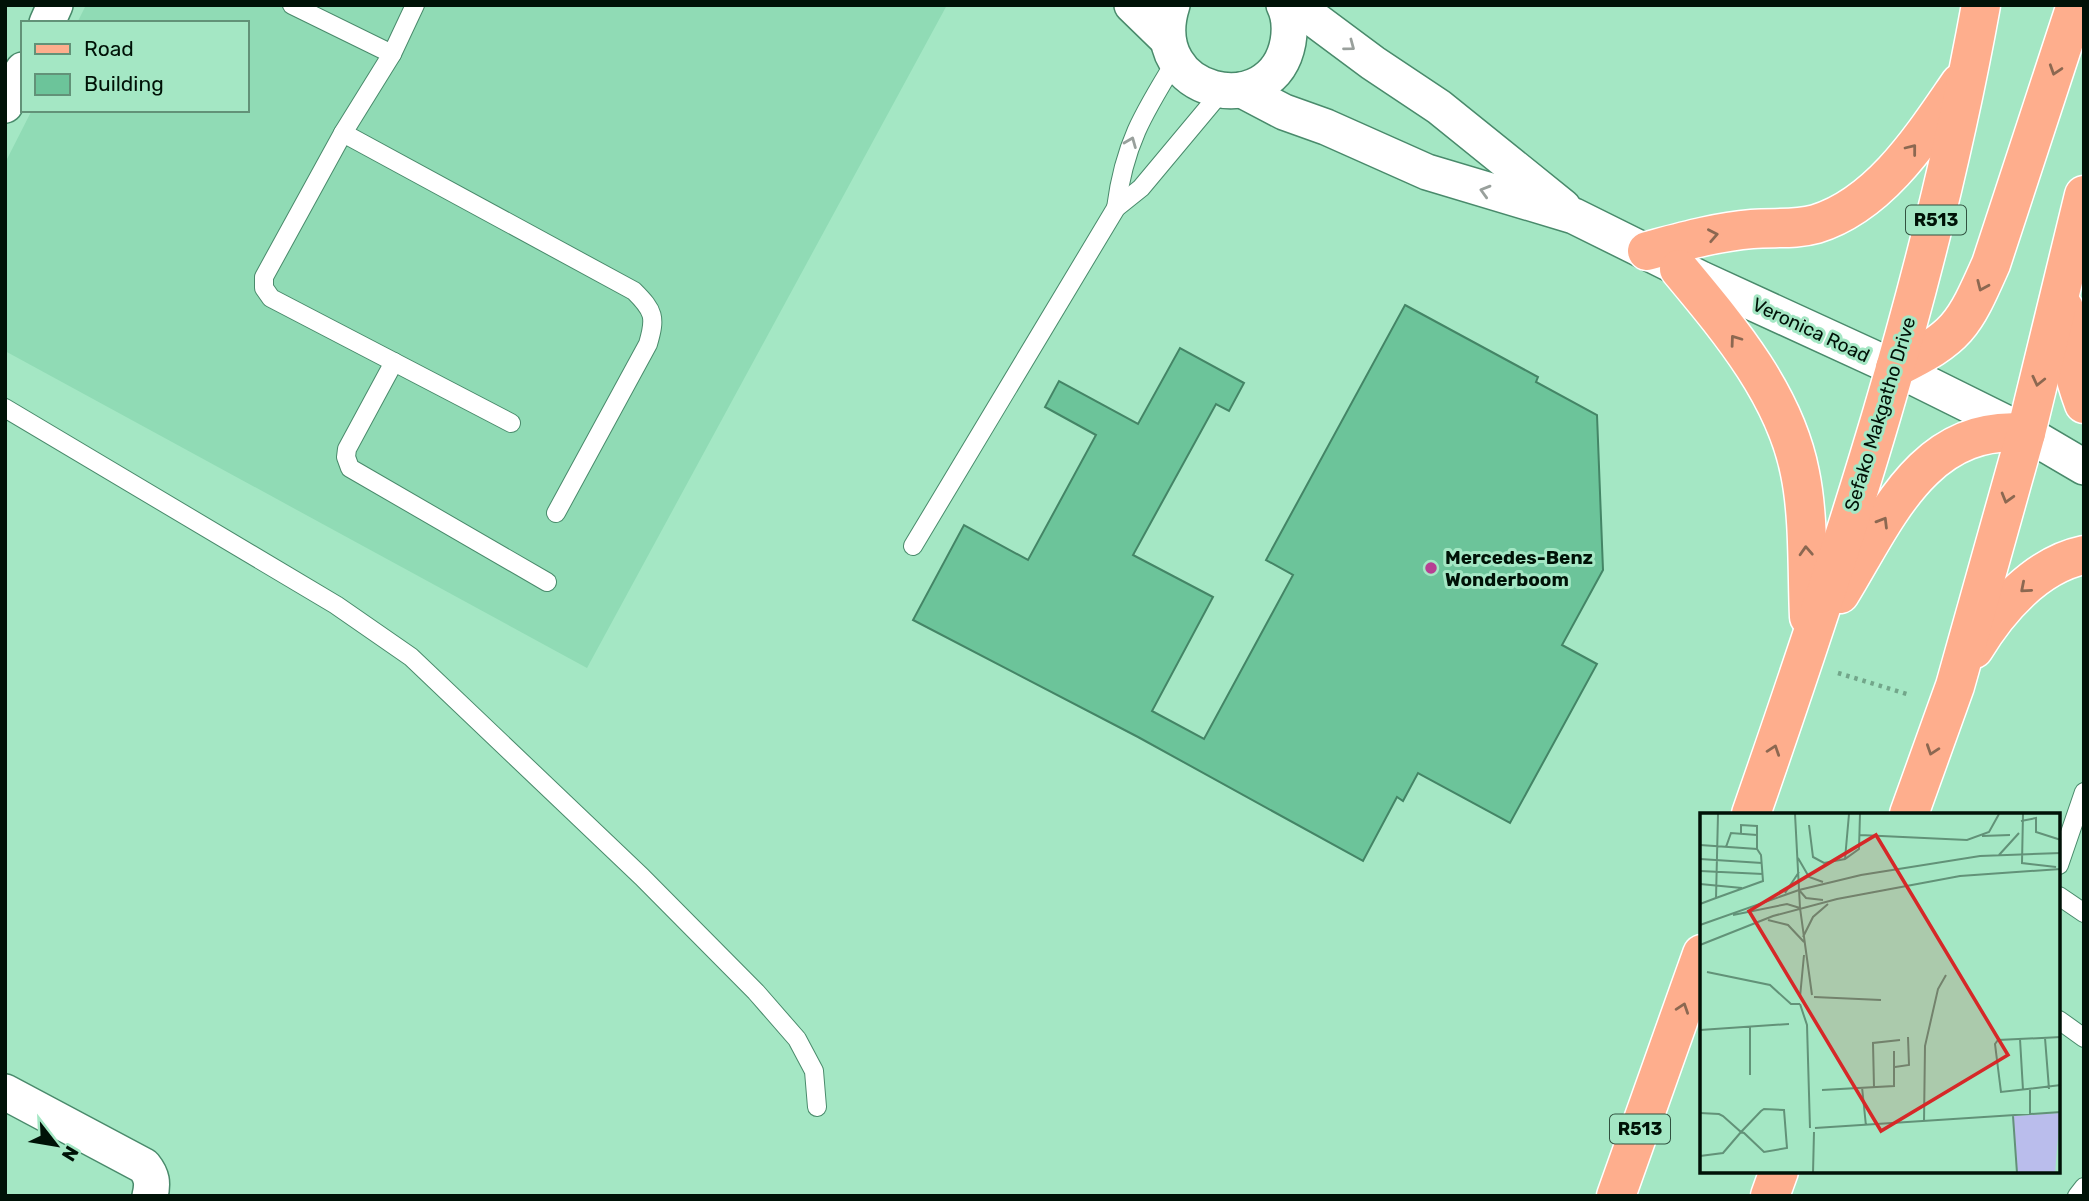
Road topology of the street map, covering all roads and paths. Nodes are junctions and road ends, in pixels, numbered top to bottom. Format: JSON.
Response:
{"nodes":[{"id":1,"x":55,"y":5,"type":"edge"},
{"id":2,"x":292,"y":5,"type":"edge"},
{"id":3,"x":415,"y":5,"type":"edge"},
{"id":4,"x":1132,"y":5,"type":"edge"},
{"id":5,"x":1284,"y":5,"type":"edge"},
{"id":6,"x":1295,"y":5,"type":"edge"},
{"id":7,"x":1981,"y":5,"type":"edge"},
{"id":8,"x":2076,"y":5,"type":"edge"},
{"id":9,"x":48,"y":21,"type":"edge"},
{"id":10,"x":1171,"y":35,"type":"edge"},
{"id":11,"x":392,"y":54,"type":"junction"},
{"id":12,"x":1969,"y":70,"type":"junction"},
{"id":13,"x":21,"y":74,"type":"edge"},
{"id":14,"x":1232,"y":91,"type":"junction"},
{"id":15,"x":5,"y":105,"type":"edge"},
{"id":16,"x":343,"y":133,"type":"junction"},
{"id":17,"x":2084,"y":195,"type":"edge"},
{"id":18,"x":1116,"y":208,"type":"junction"},
{"id":19,"x":1574,"y":216,"type":"junction"},
{"id":20,"x":1663,"y":260,"type":"junction"},
{"id":21,"x":2065,"y":267,"type":"junction"},
{"id":22,"x":394,"y":362,"type":"junction"},
{"id":23,"x":1895,"y":368,"type":"junction"},
{"id":24,"x":2084,"y":404,"type":"edge"},
{"id":25,"x":5,"y":408,"type":"edge"},
{"id":26,"x":511,"y":424,"type":"dead end"},
{"id":27,"x":2026,"y":433,"type":"junction"},
{"id":28,"x":2084,"y":467,"type":"edge"},
{"id":29,"x":556,"y":513,"type":"dead end"},
{"id":30,"x":913,"y":546,"type":"dead end"},
{"id":31,"x":2084,"y":555,"type":"edge"},
{"id":32,"x":547,"y":582,"type":"dead end"},
{"id":33,"x":1807,"y":653,"type":"junction"},
{"id":34,"x":1952,"y":696,"type":"junction"},
{"id":35,"x":2084,"y":792,"type":"edge"},
{"id":36,"x":1751,"y":813,"type":"edge"},
{"id":37,"x":1909,"y":813,"type":"edge"},
{"id":38,"x":2061,"y":859,"type":"edge"},
{"id":39,"x":2061,"y":897,"type":"edge"},
{"id":40,"x":2084,"y":913,"type":"edge"},
{"id":41,"x":1700,"y":960,"type":"edge"},
{"id":42,"x":2061,"y":1021,"type":"edge"},
{"id":43,"x":2084,"y":1038,"type":"edge"},
{"id":44,"x":5,"y":1091,"type":"edge"},
{"id":45,"x":817,"y":1107,"type":"dead end"},
{"id":46,"x":1778,"y":1173,"type":"edge"},
{"id":47,"x":2084,"y":1187,"type":"edge"},
{"id":48,"x":150,"y":1196,"type":"edge"},
{"id":49,"x":1616,"y":1196,"type":"edge"},
{"id":50,"x":1770,"y":1196,"type":"edge"},
{"id":51,"x":2077,"y":1196,"type":"edge"}],
"edges":[{"from":1,"to":9,"type":"street"},
{"from":2,"to":11,"type":"lane"},
{"from":3,"to":11,"type":"lane"},
{"from":4,"to":10,"type":"street"},
{"from":5,"to":14,"type":"street"},
{"from":6,"to":19,"type":"street","name":"Veronica Road","one_way":true},
{"from":7,"to":12,"type":"main road","name":"Sefako Makgatho Drive","number":"R513"},
{"from":8,"to":23,"type":"main road","one_way":true},
{"from":10,"to":14,"type":"street","name":"Veronica Road"},
{"from":18,"to":10,"type":"lane","one_way":true},
{"from":11,"to":16,"type":"lane"},
{"from":20,"to":12,"type":"main road","one_way":true},
{"from":12,"to":23,"type":"main road","name":"Sefako Makgatho Drive","number":"R513"},
{"from":13,"to":15,"type":"street"},
{"from":14,"to":18,"type":"lane"},
{"from":19,"to":14,"type":"street","name":"Veronica Road","one_way":true},
{"from":16,"to":22,"type":"lane"},
{"from":16,"to":29,"type":"lane"},
{"from":17,"to":21,"type":"main road"},
{"from":18,"to":30,"type":"lane"},
{"from":19,"to":20,"type":"street","name":"Veronica Road"},
{"from":20,"to":23,"type":"street","name":"Veronica Road"},
{"from":33,"to":20,"type":"main road","one_way":true},
{"from":21,"to":24,"type":"main road"},
{"from":21,"to":27,"type":"main road","one_way":true},
{"from":22,"to":26,"type":"lane"},
{"from":22,"to":32,"type":"lane"},
{"from":23,"to":27,"type":"street","name":"Veronica Road"},
{"from":23,"to":33,"type":"main road","name":"Sefako Makgatho Drive","number":"R513"},
{"from":25,"to":45,"type":"lane"},
{"from":27,"to":28,"type":"street","name":"Veronica Road"},
{"from":33,"to":27,"type":"main road","one_way":true},
{"from":27,"to":34,"type":"main road","one_way":true},
{"from":31,"to":34,"type":"main road","one_way":true},
{"from":33,"to":34,"type":"path"},
{"from":36,"to":33,"type":"main road","name":"Sefako Makgatho Drive","number":"R513","one_way":true},
{"from":34,"to":37,"type":"main road","one_way":true},
{"from":35,"to":38,"type":"lane"},
{"from":39,"to":40,"type":"lane"},
{"from":49,"to":41,"type":"main road","number":"R513","one_way":true},
{"from":42,"to":43,"type":"lane"},
{"from":44,"to":48,"type":"street"},
{"from":46,"to":50,"type":"main road"},
{"from":47,"to":51,"type":"lane"}]}
